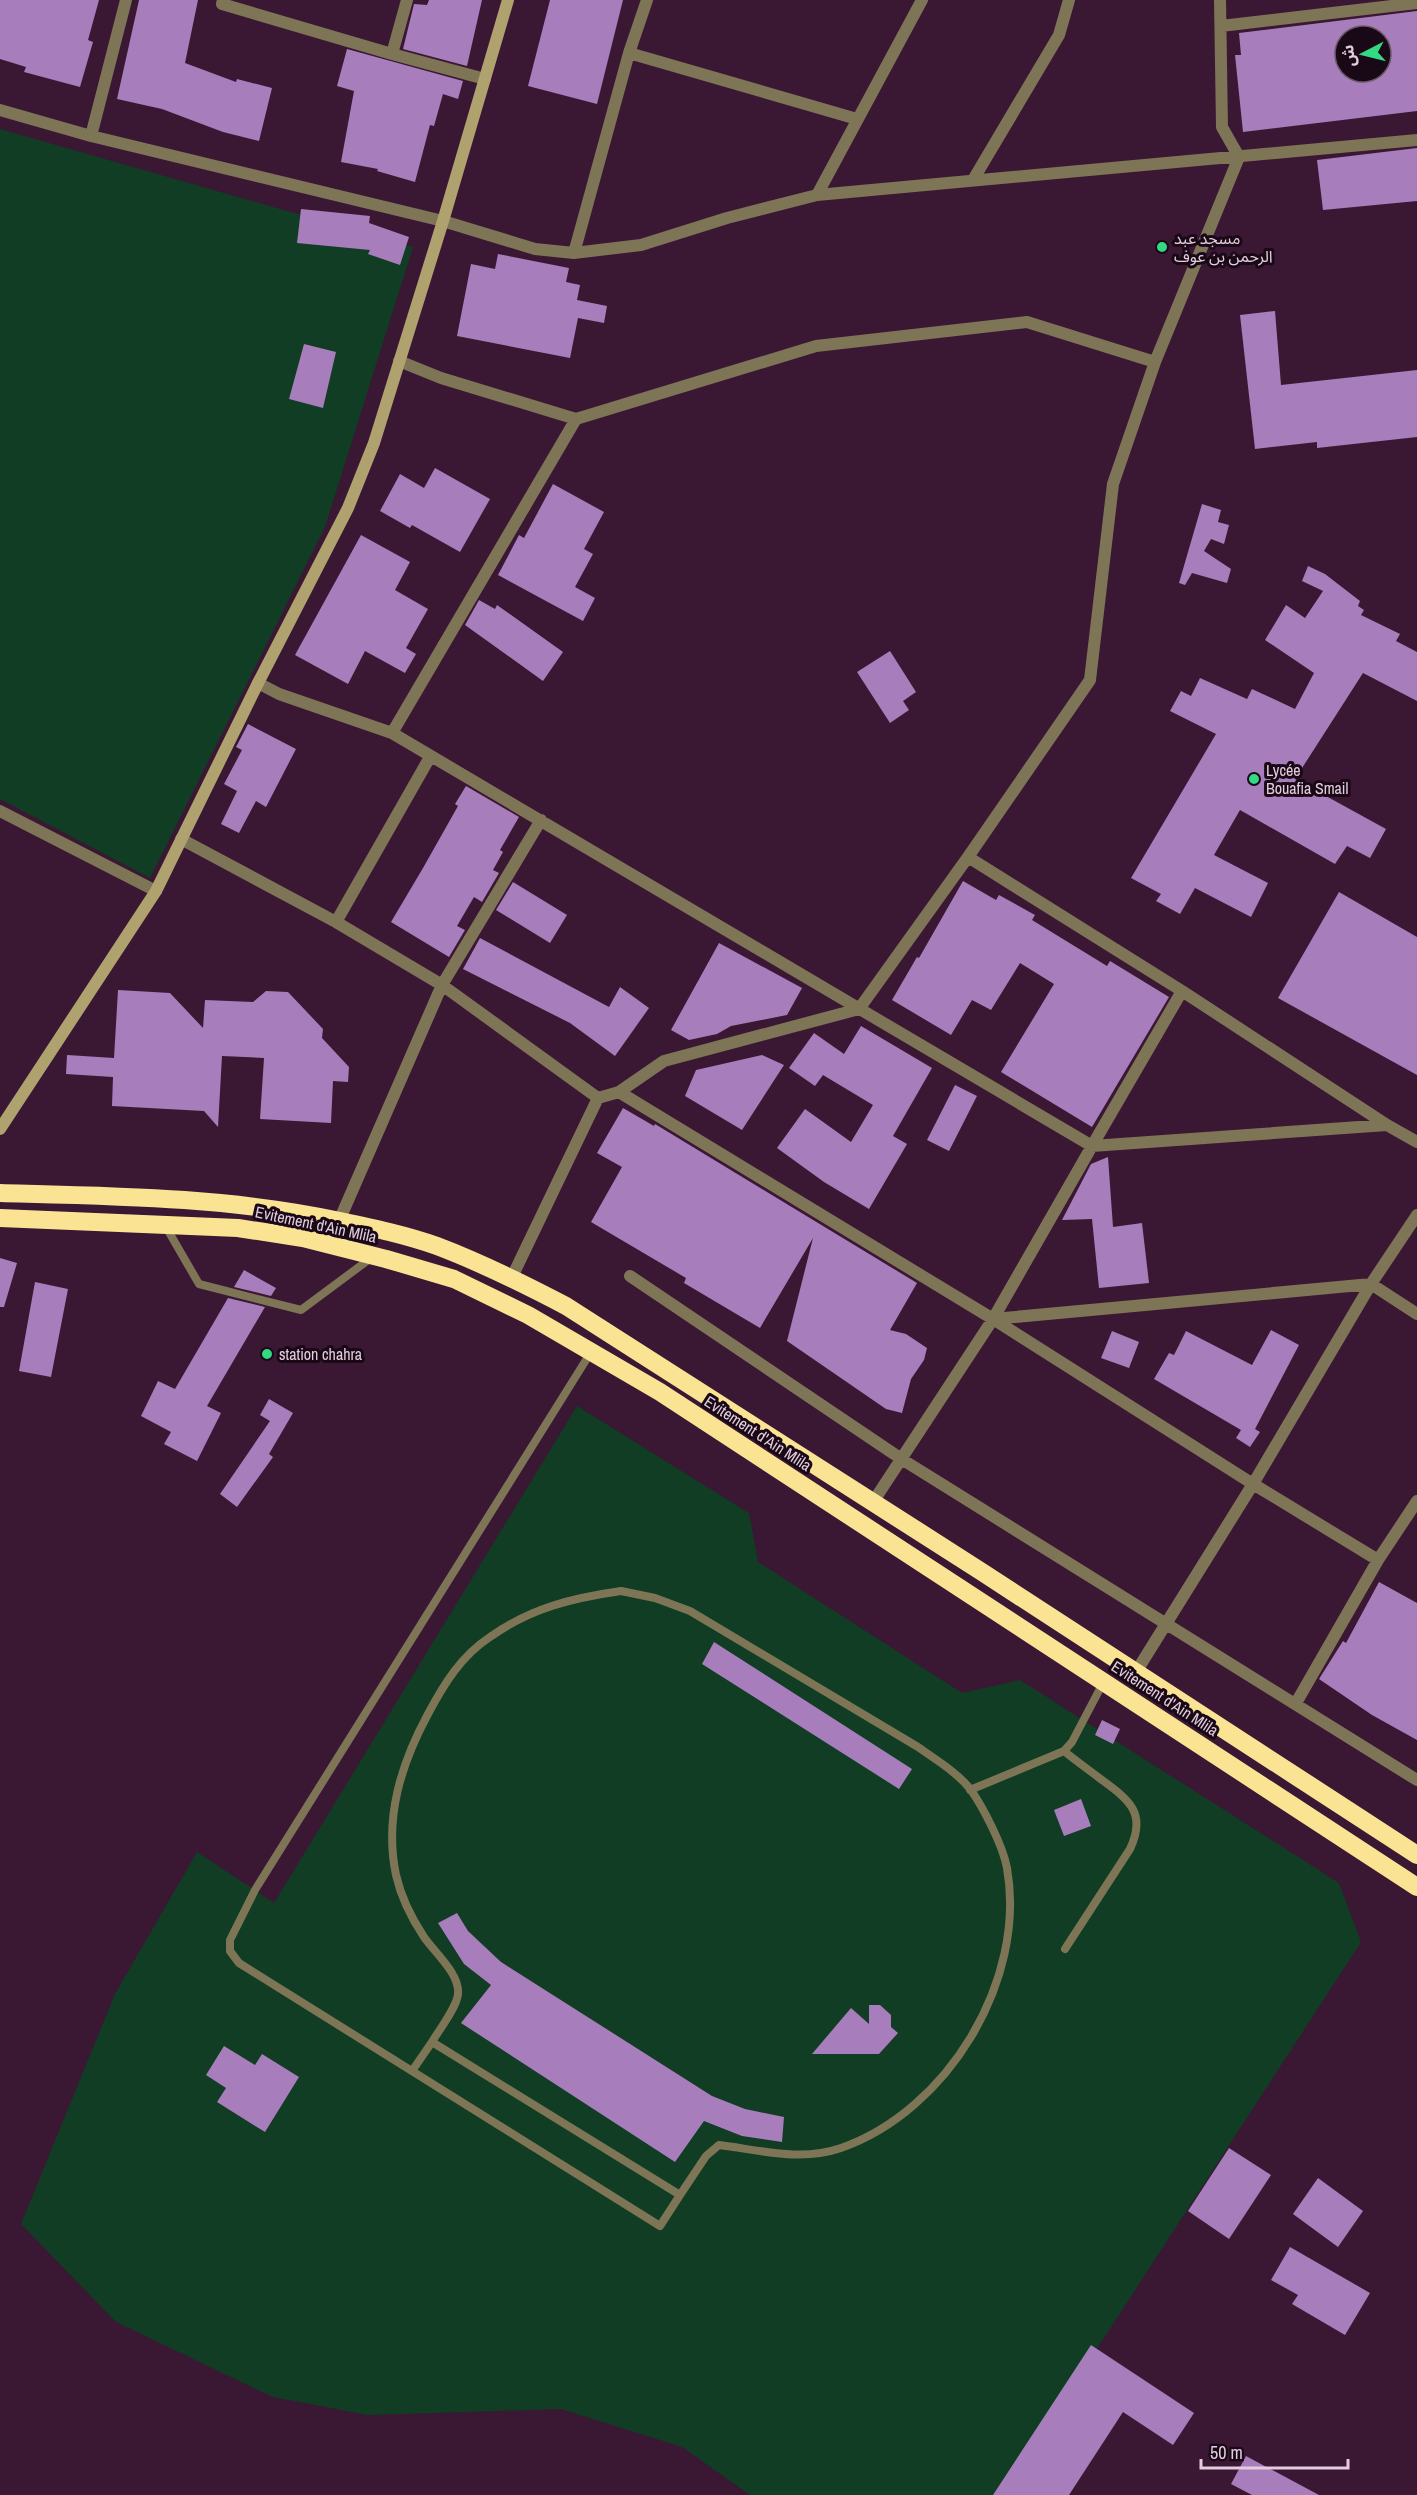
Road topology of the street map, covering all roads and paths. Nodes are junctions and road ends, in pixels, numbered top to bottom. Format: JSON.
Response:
{"nodes":[{"id":1,"x":126,"y":0,"type":"edge"},
{"id":2,"x":223,"y":0,"type":"edge"},
{"id":3,"x":407,"y":0,"type":"edge"},
{"id":4,"x":508,"y":0,"type":"edge"},
{"id":5,"x":647,"y":0,"type":"edge"},
{"id":6,"x":922,"y":0,"type":"edge"},
{"id":7,"x":1069,"y":0,"type":"edge"},
{"id":8,"x":1220,"y":0,"type":"edge"},
{"id":9,"x":1417,"y":3,"type":"edge"},
{"id":10,"x":1353,"y":5,"type":"edge"},
{"id":11,"x":1221,"y":26,"type":"junction"},
{"id":12,"x":629,"y":53,"type":"junction"},
{"id":13,"x":392,"y":54,"type":"junction"},
{"id":14,"x":485,"y":79,"type":"junction"},
{"id":15,"x":0,"y":110,"type":"edge"},
{"id":16,"x":857,"y":119,"type":"junction"},
{"id":17,"x":91,"y":136,"type":"junction"},
{"id":18,"x":1417,"y":140,"type":"edge"},
{"id":19,"x":1239,"y":158,"type":"junction"},
{"id":20,"x":973,"y":180,"type":"junction"},
{"id":21,"x":817,"y":195,"type":"junction"},
{"id":22,"x":443,"y":221,"type":"junction"},
{"id":23,"x":574,"y":253,"type":"junction"},
{"id":24,"x":399,"y":361,"type":"junction"},
{"id":25,"x":1155,"y":362,"type":"junction"},
{"id":26,"x":576,"y":419,"type":"junction"},
{"id":27,"x":258,"y":682,"type":"junction"},
{"id":28,"x":392,"y":733,"type":"junction"},
{"id":29,"x":430,"y":757,"type":"junction"},
{"id":30,"x":0,"y":811,"type":"edge"},
{"id":31,"x":541,"y":820,"type":"junction"},
{"id":32,"x":181,"y":839,"type":"junction"},
{"id":33,"x":968,"y":857,"type":"junction"},
{"id":34,"x":156,"y":891,"type":"junction"},
{"id":35,"x":336,"y":922,"type":"junction"},
{"id":36,"x":442,"y":985,"type":"junction"},
{"id":37,"x":1182,"y":991,"type":"junction"},
{"id":38,"x":859,"y":1009,"type":"junction"},
{"id":39,"x":619,"y":1092,"type":"junction"},
{"id":40,"x":598,"y":1098,"type":"junction"},
{"id":41,"x":1387,"y":1125,"type":"junction"},
{"id":42,"x":0,"y":1129,"type":"edge"},
{"id":43,"x":1417,"y":1142,"type":"edge"},
{"id":44,"x":1092,"y":1146,"type":"junction"},
{"id":45,"x":0,"y":1193,"type":"edge"},
{"id":46,"x":1417,"y":1215,"type":"edge"},
{"id":47,"x":0,"y":1218,"type":"edge"},
{"id":48,"x":339,"y":1221,"type":"junction"},
{"id":49,"x":164,"y":1224,"type":"junction"},
{"id":50,"x":374,"y":1256,"type":"junction"},
{"id":51,"x":630,"y":1276,"type":"dead end"},
{"id":52,"x":512,"y":1277,"type":"junction"},
{"id":53,"x":1371,"y":1284,"type":"junction"},
{"id":54,"x":1417,"y":1314,"type":"edge"},
{"id":55,"x":993,"y":1319,"type":"junction"},
{"id":56,"x":591,"y":1352,"type":"junction"},
{"id":57,"x":903,"y":1460,"type":"junction"},
{"id":58,"x":1253,"y":1484,"type":"junction"},
{"id":59,"x":873,"y":1502,"type":"junction"},
{"id":60,"x":1417,"y":1502,"type":"edge"},
{"id":61,"x":1378,"y":1560,"type":"junction"},
{"id":62,"x":1167,"y":1626,"type":"junction"},
{"id":63,"x":1136,"y":1672,"type":"junction"},
{"id":64,"x":1104,"y":1681,"type":"junction"},
{"id":65,"x":1296,"y":1703,"type":"junction"},
{"id":66,"x":1064,"y":1751,"type":"junction"},
{"id":67,"x":1417,"y":1780,"type":"edge"},
{"id":68,"x":970,"y":1790,"type":"junction"},
{"id":69,"x":1417,"y":1855,"type":"edge"},
{"id":70,"x":1417,"y":1887,"type":"edge"},
{"id":71,"x":1065,"y":1949,"type":"dead end"},
{"id":72,"x":432,"y":2042,"type":"junction"},
{"id":73,"x":412,"y":2072,"type":"junction"},
{"id":74,"x":680,"y":2195,"type":"junction"}],
"edges":[{"from":1,"to":17,"type":"street"},
{"from":2,"to":13,"type":"street"},
{"from":3,"to":13,"type":"street"},
{"from":4,"to":14,"type":"street"},
{"from":5,"to":12,"type":"street"},
{"from":6,"to":16,"type":"street"},
{"from":7,"to":20,"type":"street"},
{"from":8,"to":11,"type":"street"},
{"from":9,"to":10,"type":"street"},
{"from":10,"to":11,"type":"street"},
{"from":11,"to":19,"type":"street"},
{"from":12,"to":16,"type":"street"},
{"from":12,"to":23,"type":"street"},
{"from":13,"to":14,"type":"street"},
{"from":14,"to":22,"type":"street"},
{"from":15,"to":17,"type":"street"},
{"from":16,"to":21,"type":"street"},
{"from":17,"to":22,"type":"street"},
{"from":18,"to":19,"type":"street"},
{"from":19,"to":20,"type":"street"},
{"from":19,"to":25,"type":"street"},
{"from":20,"to":21,"type":"street"},
{"from":21,"to":23,"type":"street"},
{"from":22,"to":23,"type":"street"},
{"from":22,"to":24,"type":"street"},
{"from":24,"to":26,"type":"street"},
{"from":24,"to":27,"type":"street"},
{"from":25,"to":26,"type":"street"},
{"from":25,"to":33,"type":"street"},
{"from":26,"to":28,"type":"street"},
{"from":27,"to":28,"type":"street"},
{"from":27,"to":32,"type":"street"},
{"from":28,"to":29,"type":"street"},
{"from":29,"to":31,"type":"street"},
{"from":29,"to":35,"type":"street"},
{"from":30,"to":34,"type":"street"},
{"from":31,"to":36,"type":"street"},
{"from":31,"to":38,"type":"street"},
{"from":32,"to":34,"type":"street"},
{"from":32,"to":35,"type":"street"},
{"from":33,"to":37,"type":"street"},
{"from":33,"to":38,"type":"street"},
{"from":34,"to":42,"type":"street"},
{"from":35,"to":36,"type":"street"},
{"from":36,"to":40,"type":"street"},
{"from":36,"to":48,"type":"street"},
{"from":37,"to":41,"type":"street"},
{"from":37,"to":44,"type":"street"},
{"from":38,"to":39,"type":"street"},
{"from":38,"to":44,"type":"street"},
{"from":39,"to":40,"type":"street"},
{"from":39,"to":55,"type":"street"},
{"from":40,"to":52,"type":"street"},
{"from":41,"to":43,"type":"street"},
{"from":41,"to":44,"type":"street"},
{"from":44,"to":55,"type":"street"},
{"from":45,"to":48,"type":"highway","name":"Evitement d'Ain Mlila"},
{"from":46,"to":53,"type":"street"},
{"from":47,"to":49,"type":"highway","name":"Evitement d'Ain Mlila"},
{"from":48,"to":52,"type":"highway","name":"Evitement d'Ain Mlila"},
{"from":49,"to":50,"type":"highway","name":"Evitement d'Ain Mlila"},
{"from":49,"to":50,"type":"lane"},
{"from":50,"to":56,"type":"highway","name":"Evitement d'Ain Mlila"},
{"from":51,"to":57,"type":"street"},
{"from":52,"to":59,"type":"highway","name":"Evitement d'Ain Mlila"},
{"from":53,"to":54,"type":"street"},
{"from":53,"to":55,"type":"street"},
{"from":53,"to":58,"type":"street"},
{"from":55,"to":57,"type":"street"},
{"from":55,"to":58,"type":"street"},
{"from":56,"to":64,"type":"highway","name":"Evitement d'Ain Mlila"},
{"from":56,"to":73,"type":"lane"},
{"from":57,"to":59,"type":"street"},
{"from":57,"to":62,"type":"street"},
{"from":58,"to":61,"type":"street"},
{"from":58,"to":62,"type":"street"},
{"from":59,"to":63,"type":"highway","name":"Evitement d'Ain Mlila"},
{"from":60,"to":61,"type":"street"},
{"from":61,"to":65,"type":"street"},
{"from":62,"to":63,"type":"street"},
{"from":62,"to":65,"type":"street"},
{"from":63,"to":69,"type":"highway","name":"Evitement d'Ain Mlila"},
{"from":64,"to":66,"type":"lane"},
{"from":64,"to":70,"type":"highway","name":"Evitement d'Ain Mlila"},
{"from":65,"to":67,"type":"street"},
{"from":66,"to":68,"type":"lane"},
{"from":66,"to":71,"type":"lane"},
{"from":68,"to":72,"type":"lane"},
{"from":68,"to":74,"type":"lane"},
{"from":72,"to":73,"type":"lane"},
{"from":72,"to":74,"type":"lane"},
{"from":73,"to":74,"type":"lane"}]}
